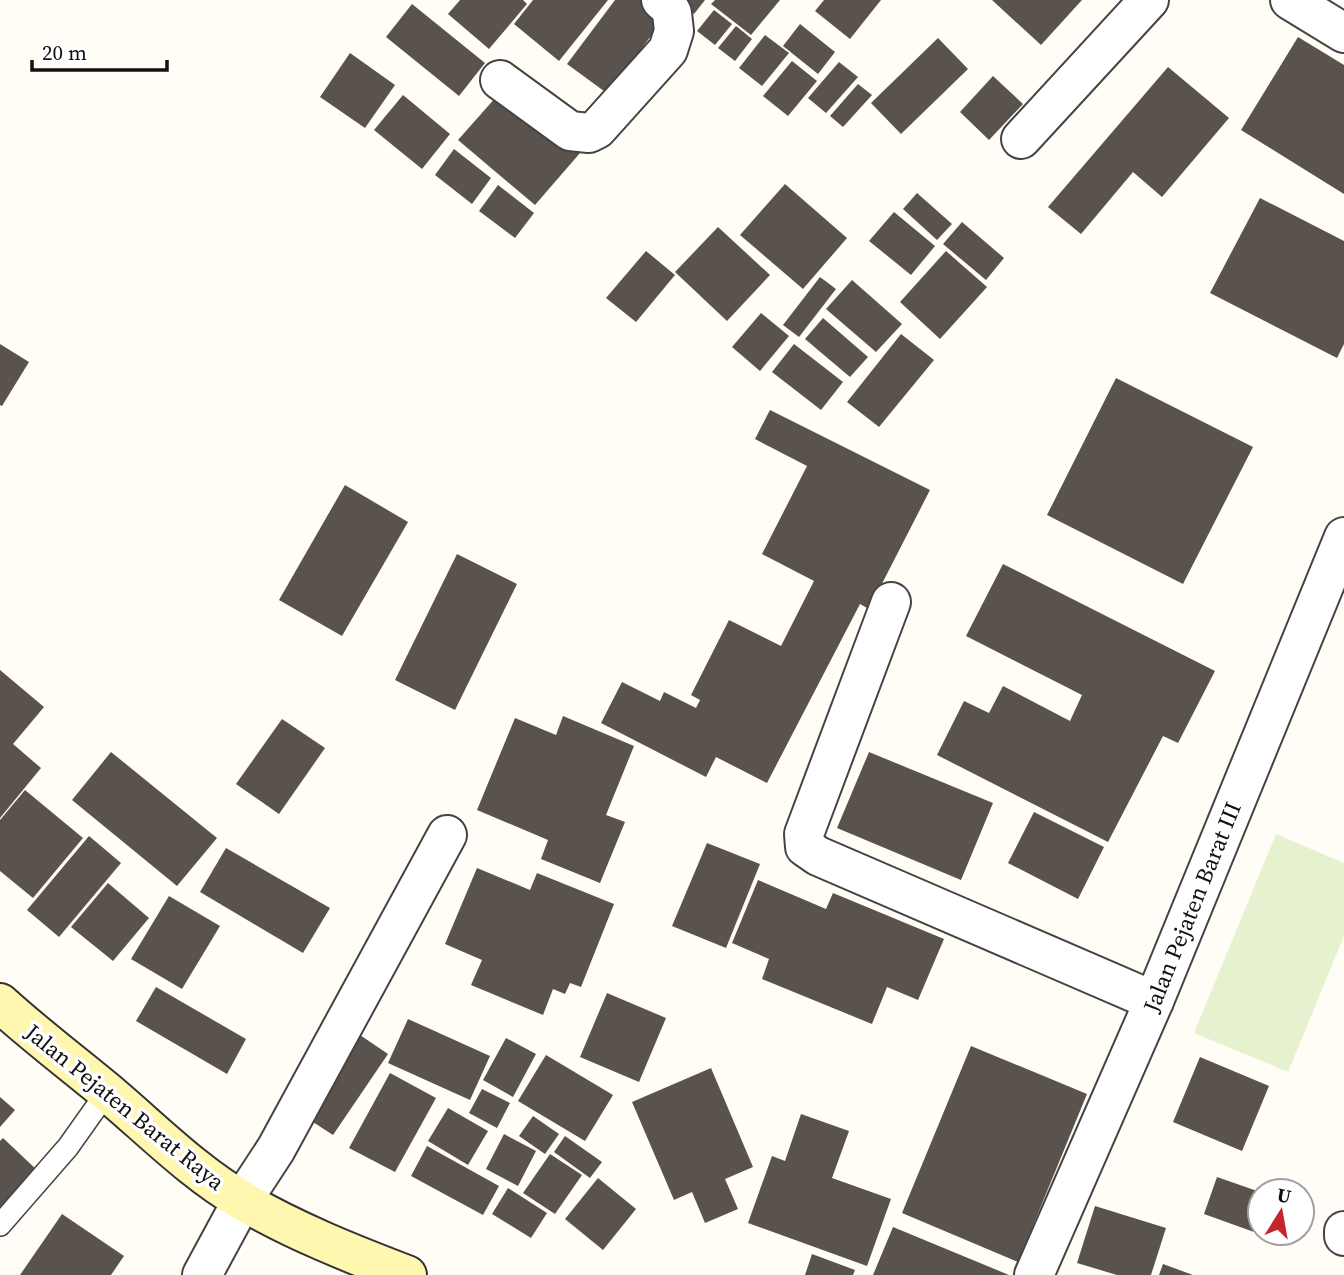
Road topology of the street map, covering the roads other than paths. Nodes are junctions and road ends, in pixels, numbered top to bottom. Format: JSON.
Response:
{"nodes":[{"id":1,"x":661,"y":0,"type":"edge"},
{"id":2,"x":1149,"y":0,"type":"edge"},
{"id":3,"x":1290,"y":0,"type":"edge"},
{"id":4,"x":1344,"y":33,"type":"edge"},
{"id":5,"x":500,"y":80,"type":"dead end"},
{"id":6,"x":1021,"y":139,"type":"dead end"},
{"id":7,"x":1344,"y":537,"type":"edge"},
{"id":8,"x":891,"y":602,"type":"dead end"},
{"id":9,"x":447,"y":835,"type":"dead end"},
{"id":10,"x":1154,"y":1001,"type":"junction"},
{"id":11,"x":0,"y":1003,"type":"edge"},
{"id":12,"x":107,"y":1092,"type":"junction"},
{"id":13,"x":242,"y":1200,"type":"junction"},
{"id":14,"x":0,"y":1226,"type":"edge"},
{"id":15,"x":202,"y":1275,"type":"edge"},
{"id":16,"x":407,"y":1275,"type":"edge"},
{"id":17,"x":1034,"y":1275,"type":"edge"}],
"edges":[{"from":1,"to":5,"type":"street"},
{"from":2,"to":6,"type":"street"},
{"from":3,"to":4,"type":"street"},
{"from":7,"to":10,"type":"street","name":"Jalan Pejaten Barat III"},
{"from":8,"to":10,"type":"street"},
{"from":9,"to":13,"type":"street"},
{"from":10,"to":17,"type":"street","name":"Jalan Pejaten Barat III"},
{"from":11,"to":12,"type":"street","name":"Jalan Pejaten Barat Raya"},
{"from":12,"to":13,"type":"street","name":"Jalan Pejaten Barat Raya"},
{"from":12,"to":14,"type":"lane"},
{"from":13,"to":15,"type":"street"},
{"from":13,"to":16,"type":"street","name":"Jalan Pejaten Barat Raya"}]}
